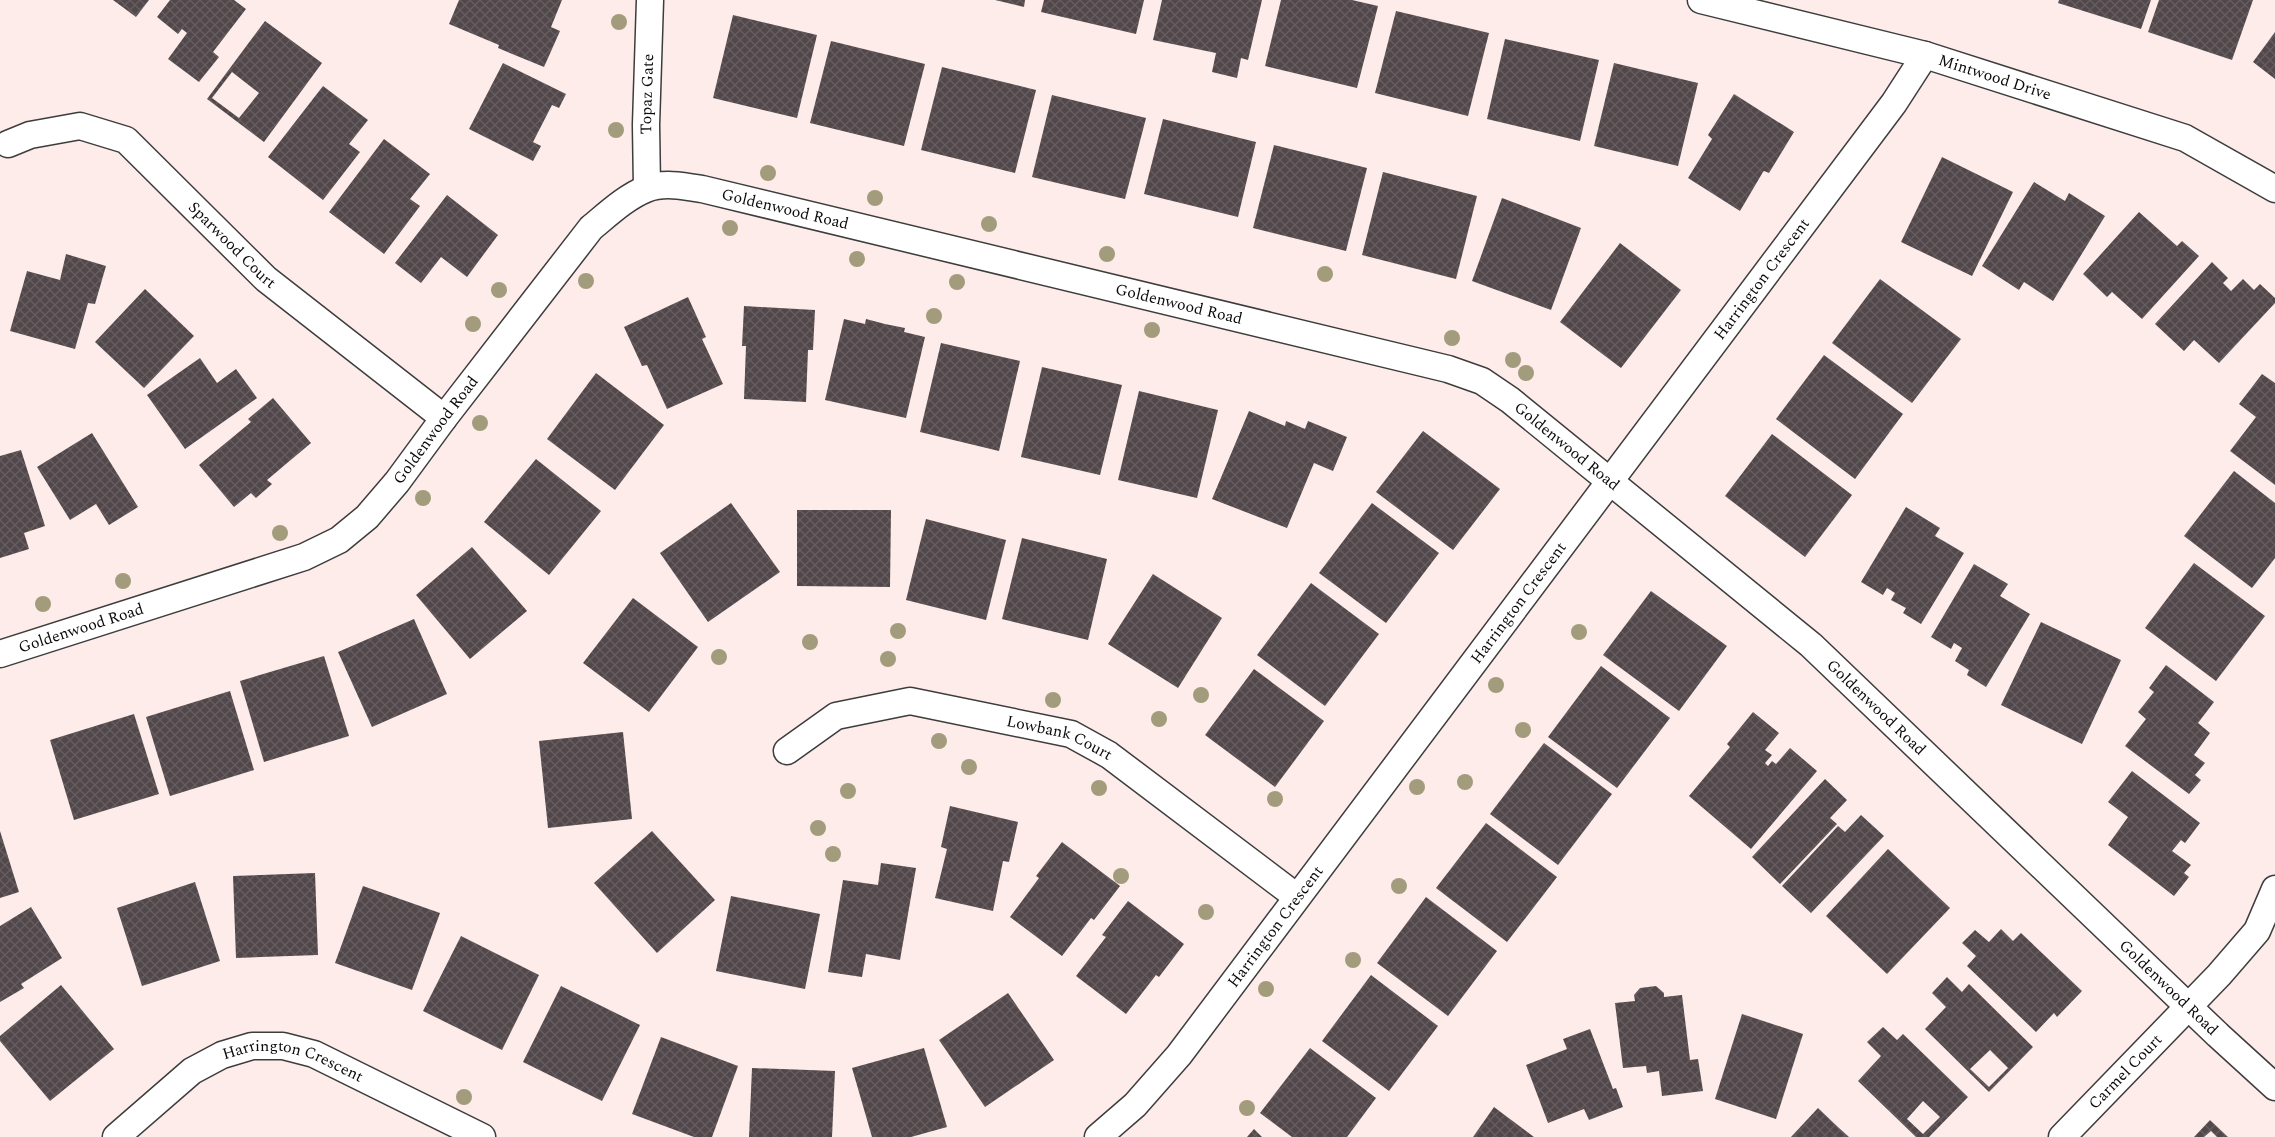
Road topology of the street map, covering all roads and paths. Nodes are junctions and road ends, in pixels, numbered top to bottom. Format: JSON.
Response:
{"nodes":[{"id":1,"x":650,"y":0,"type":"edge"},
{"id":2,"x":1701,"y":0,"type":"edge"},
{"id":3,"x":1925,"y":55,"type":"junction"},
{"id":4,"x":8,"y":144,"type":"dead end"},
{"id":5,"x":647,"y":188,"type":"junction"},
{"id":6,"x":2275,"y":189,"type":"edge"},
{"id":7,"x":444,"y":418,"type":"junction"},
{"id":8,"x":1610,"y":481,"type":"junction"},
{"id":9,"x":0,"y":654,"type":"edge"},
{"id":10,"x":787,"y":751,"type":"dead end"},
{"id":11,"x":2275,"y":889,"type":"edge"},
{"id":12,"x":1297,"y":897,"type":"junction"},
{"id":13,"x":2188,"y":1006,"type":"junction"},
{"id":14,"x":2275,"y":1087,"type":"edge"},
{"id":15,"x":116,"y":1137,"type":"edge"},
{"id":16,"x":482,"y":1137,"type":"edge"},
{"id":17,"x":1098,"y":1137,"type":"edge"},
{"id":18,"x":2062,"y":1137,"type":"edge"}],
"edges":[{"from":1,"to":5,"type":"street","name":"Topaz Gate"},
{"from":2,"to":3,"type":"street","name":"Mintwood Drive"},
{"from":3,"to":6,"type":"street","name":"Mintwood Drive"},
{"from":3,"to":8,"type":"street","name":"Harrington Crescent"},
{"from":4,"to":7,"type":"street","name":"Sparwood Court"},
{"from":5,"to":7,"type":"street","name":"Goldenwood Road"},
{"from":5,"to":8,"type":"street","name":"Goldenwood Road"},
{"from":7,"to":9,"type":"street","name":"Goldenwood Road"},
{"from":8,"to":12,"type":"street","name":"Harrington Crescent"},
{"from":8,"to":13,"type":"street","name":"Goldenwood Road"},
{"from":10,"to":12,"type":"street","name":"Lowbank Court"},
{"from":11,"to":13,"type":"street"},
{"from":12,"to":17,"type":"street","name":"Harrington Crescent"},
{"from":13,"to":14,"type":"street","name":"Goldenwood Road"},
{"from":13,"to":18,"type":"street","name":"Carmel Court"},
{"from":15,"to":16,"type":"street","name":"Harrington Crescent"}]}
